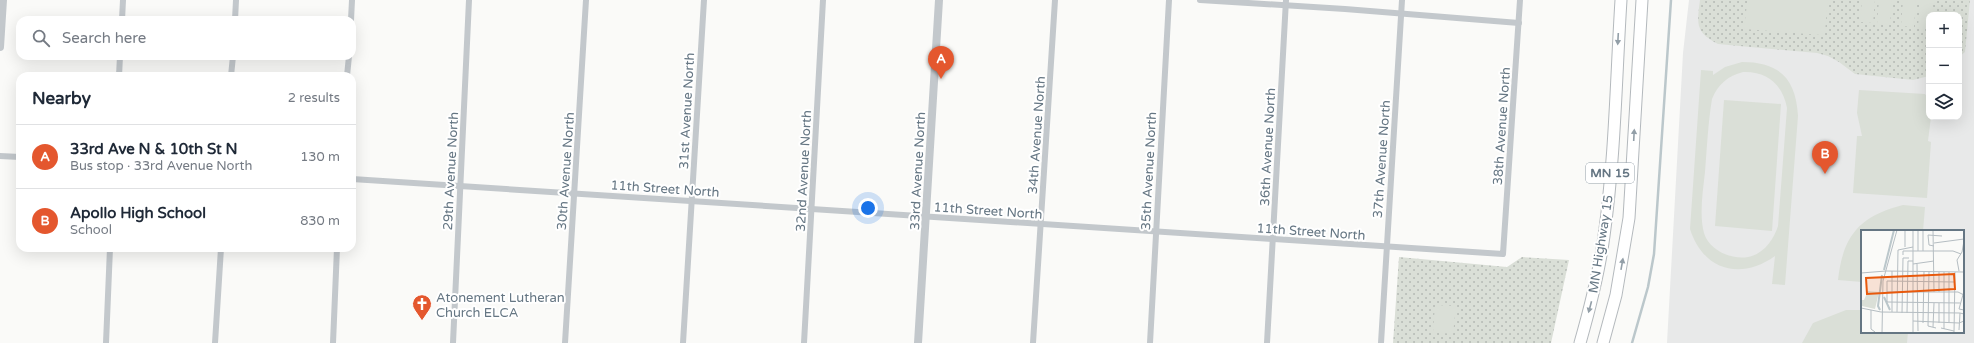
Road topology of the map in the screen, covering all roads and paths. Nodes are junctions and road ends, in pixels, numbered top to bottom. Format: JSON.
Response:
{"nodes":[{"id":1,"x":3,"y":0,"type":"edge"},
{"id":2,"x":123,"y":0,"type":"edge"},
{"id":3,"x":236,"y":0,"type":"edge"},
{"id":4,"x":352,"y":0,"type":"edge"},
{"id":5,"x":469,"y":0,"type":"edge"},
{"id":6,"x":586,"y":0,"type":"edge"},
{"id":7,"x":704,"y":0,"type":"edge"},
{"id":8,"x":823,"y":0,"type":"edge"},
{"id":9,"x":939,"y":0,"type":"edge"},
{"id":10,"x":1055,"y":0,"type":"edge"},
{"id":11,"x":1169,"y":0,"type":"edge"},
{"id":12,"x":1200,"y":0,"type":"edge"},
{"id":13,"x":1402,"y":0,"type":"edge"},
{"id":14,"x":1520,"y":0,"type":"edge"},
{"id":15,"x":1621,"y":0,"type":"edge"},
{"id":16,"x":1642,"y":0,"type":"edge"},
{"id":17,"x":1286,"y":3,"type":"edge"},
{"id":18,"x":1401,"y":14,"type":"junction"},
{"id":19,"x":122,"y":16,"type":"edge"},
{"id":20,"x":235,"y":16,"type":"edge"},
{"id":21,"x":351,"y":16,"type":"edge"},
{"id":22,"x":1519,"y":23,"type":"junction"},
{"id":23,"x":0,"y":47,"type":"edge"},
{"id":24,"x":120,"y":60,"type":"edge"},
{"id":25,"x":233,"y":60,"type":"edge"},
{"id":26,"x":349,"y":60,"type":"edge"},
{"id":27,"x":119,"y":72,"type":"edge"},
{"id":28,"x":231,"y":72,"type":"edge"},
{"id":29,"x":347,"y":72,"type":"edge"},
{"id":30,"x":0,"y":156,"type":"edge"},
{"id":31,"x":16,"y":157,"type":"edge"},
{"id":32,"x":356,"y":179,"type":"edge"},
{"id":33,"x":460,"y":186,"type":"junction"},
{"id":34,"x":574,"y":194,"type":"junction"},
{"id":35,"x":691,"y":201,"type":"junction"},
{"id":36,"x":811,"y":209,"type":"junction"},
{"id":37,"x":926,"y":217,"type":"junction"},
{"id":38,"x":1041,"y":224,"type":"junction"},
{"id":39,"x":1156,"y":232,"type":"junction"},
{"id":40,"x":1273,"y":239,"type":"junction"},
{"id":41,"x":1386,"y":247,"type":"junction"},
{"id":42,"x":110,"y":252,"type":"edge"},
{"id":43,"x":221,"y":252,"type":"edge"},
{"id":44,"x":337,"y":252,"type":"edge"},
{"id":45,"x":1503,"y":254,"type":"joint"},
{"id":46,"x":106,"y":343,"type":"edge"},
{"id":47,"x":215,"y":343,"type":"edge"},
{"id":48,"x":333,"y":343,"type":"edge"},
{"id":49,"x":453,"y":343,"type":"edge"},
{"id":50,"x":565,"y":343,"type":"edge"},
{"id":51,"x":683,"y":343,"type":"edge"},
{"id":52,"x":804,"y":343,"type":"edge"},
{"id":53,"x":918,"y":343,"type":"edge"},
{"id":54,"x":1033,"y":343,"type":"edge"},
{"id":55,"x":1150,"y":343,"type":"edge"},
{"id":56,"x":1267,"y":343,"type":"edge"},
{"id":57,"x":1381,"y":343,"type":"edge"},
{"id":58,"x":1580,"y":343,"type":"edge"},
{"id":59,"x":1603,"y":343,"type":"edge"}],
"edges":[{"from":1,"to":23,"type":"street"},
{"from":2,"to":19,"type":"street"},
{"from":3,"to":20,"type":"street"},
{"from":4,"to":21,"type":"street"},
{"from":5,"to":33,"type":"street","name":"29th Avenue North"},
{"from":6,"to":34,"type":"street","name":"30th Avenue North"},
{"from":7,"to":35,"type":"street","name":"31st Avenue North"},
{"from":8,"to":36,"type":"street","name":"32nd Avenue North"},
{"from":9,"to":37,"type":"street","name":"33rd Avenue North"},
{"from":10,"to":38,"type":"street","name":"34th Avenue North"},
{"from":11,"to":39,"type":"street","name":"35th Avenue North"},
{"from":12,"to":17,"type":"street"},
{"from":13,"to":18,"type":"street","name":"37th Avenue North"},
{"from":14,"to":22,"type":"street","name":"38th Avenue North"},
{"from":15,"to":58,"type":"highway","name":"MN Highway 15","number":"MN 15","one_way":true},
{"from":59,"to":16,"type":"highway","name":"MN Highway 15","number":"MN 15","one_way":true},
{"from":17,"to":18,"type":"street"},
{"from":17,"to":40,"type":"street","name":"36th Avenue North"},
{"from":18,"to":22,"type":"street"},
{"from":18,"to":41,"type":"street","name":"37th Avenue North"},
{"from":22,"to":45,"type":"street","name":"38th Avenue North"},
{"from":24,"to":27,"type":"street"},
{"from":25,"to":28,"type":"street"},
{"from":26,"to":29,"type":"street"},
{"from":30,"to":31,"type":"street"},
{"from":32,"to":33,"type":"street","name":"11th Street North"},
{"from":33,"to":34,"type":"street","name":"11th Street North"},
{"from":33,"to":49,"type":"street","name":"29th Avenue North"},
{"from":34,"to":35,"type":"street","name":"11th Street North"},
{"from":34,"to":50,"type":"street","name":"30th Avenue North"},
{"from":35,"to":36,"type":"street","name":"11th Street North"},
{"from":35,"to":51,"type":"street","name":"31st Avenue North"},
{"from":36,"to":37,"type":"street","name":"11th Street North"},
{"from":36,"to":52,"type":"street","name":"32nd Avenue North"},
{"from":37,"to":38,"type":"street","name":"11th Street North"},
{"from":37,"to":53,"type":"street","name":"33rd Avenue North"},
{"from":38,"to":39,"type":"street","name":"11th Street North"},
{"from":38,"to":54,"type":"street","name":"34th Avenue North"},
{"from":39,"to":40,"type":"street","name":"11th Street North"},
{"from":39,"to":55,"type":"street","name":"35th Avenue North"},
{"from":40,"to":41,"type":"street","name":"11th Street North"},
{"from":40,"to":56,"type":"street","name":"36th Avenue North"},
{"from":41,"to":45,"type":"street","name":"11th Street North"},
{"from":41,"to":57,"type":"street","name":"37th Avenue North"},
{"from":42,"to":46,"type":"street"},
{"from":43,"to":47,"type":"street"},
{"from":44,"to":48,"type":"street"}]}
